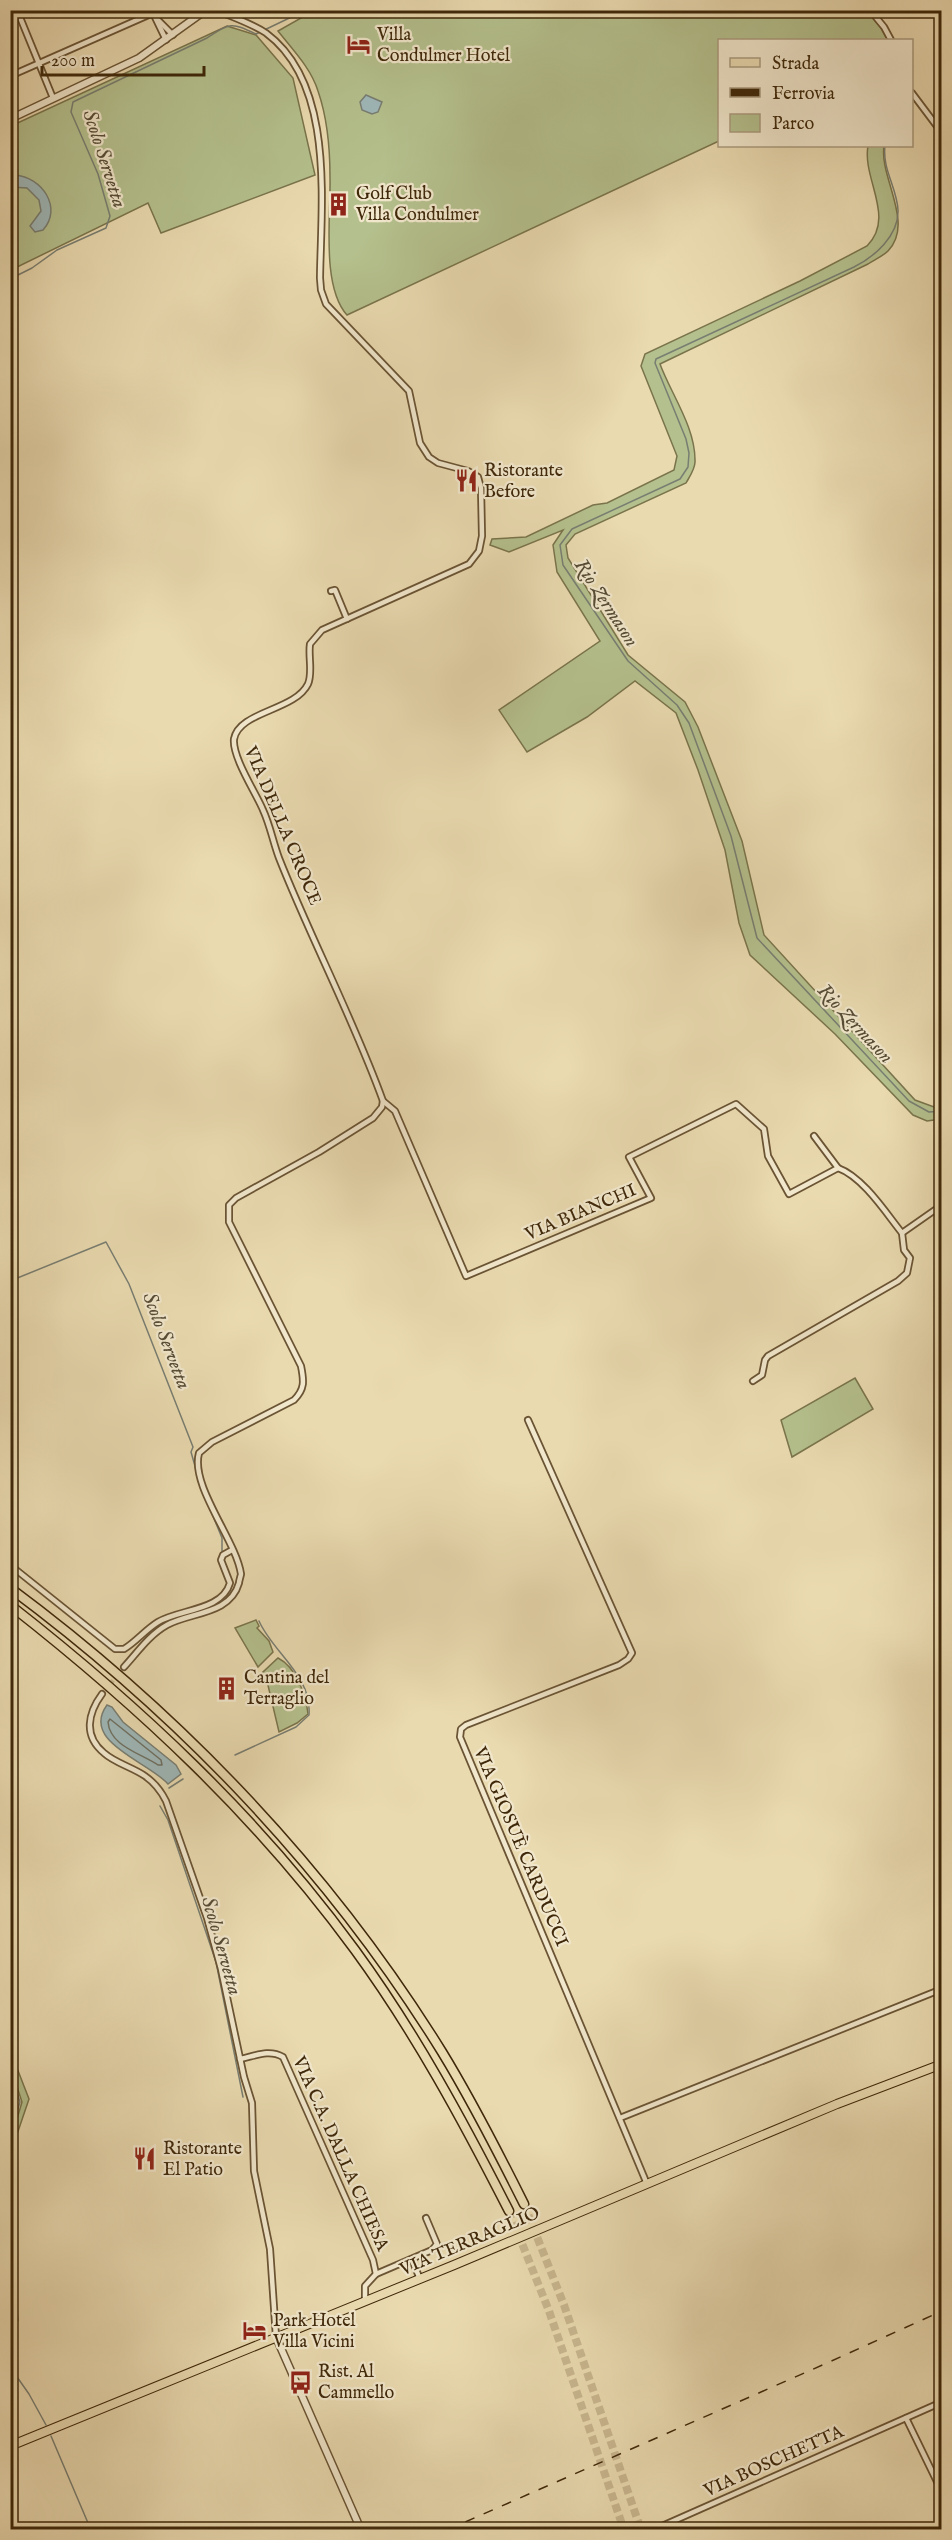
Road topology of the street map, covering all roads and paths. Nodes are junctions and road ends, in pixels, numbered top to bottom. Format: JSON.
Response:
{"nodes":[{"id":1,"x":16,"y":10,"type":"edge"},
{"id":2,"x":206,"y":10,"type":"edge"},
{"id":3,"x":216,"y":10,"type":"edge"},
{"id":4,"x":870,"y":10,"type":"edge"},
{"id":5,"x":10,"y":12,"type":"edge"},
{"id":6,"x":154,"y":14,"type":"edge"},
{"id":7,"x":173,"y":35,"type":"junction"},
{"id":8,"x":890,"y":39,"type":"edge"},
{"id":9,"x":166,"y":40,"type":"junction"},
{"id":10,"x":39,"y":64,"type":"junction"},
{"id":11,"x":10,"y":76,"type":"edge"},
{"id":12,"x":913,"y":94,"type":"edge"},
{"id":13,"x":54,"y":99,"type":"junction"},
{"id":14,"x":10,"y":119,"type":"edge"},
{"id":15,"x":942,"y":133,"type":"edge"},
{"id":16,"x":331,"y":591,"type":"dead end"},
{"id":17,"x":347,"y":619,"type":"junction"},
{"id":18,"x":383,"y":1101,"type":"junction"},
{"id":19,"x":814,"y":1136,"type":"dead end"},
{"id":20,"x":838,"y":1168,"type":"junction"},
{"id":21,"x":942,"y":1205,"type":"edge"},
{"id":22,"x":902,"y":1233,"type":"junction"},
{"id":23,"x":753,"y":1381,"type":"dead end"},
{"id":24,"x":528,"y":1420,"type":"dead end"},
{"id":25,"x":232,"y":1550,"type":"junction"},
{"id":26,"x":10,"y":1565,"type":"edge"},
{"id":27,"x":10,"y":1588,"type":"edge"},
{"id":28,"x":10,"y":1605,"type":"edge"},
{"id":29,"x":124,"y":1667,"type":"tunnel mouth"},
{"id":30,"x":102,"y":1695,"type":"tunnel mouth"},
{"id":31,"x":942,"y":1989,"type":"edge"},
{"id":32,"x":240,"y":2059,"type":"junction"},
{"id":33,"x":942,"y":2064,"type":"edge"},
{"id":34,"x":620,"y":2118,"type":"junction"},
{"id":35,"x":647,"y":2184,"type":"junction"},
{"id":36,"x":524,"y":2204,"type":"tunnel mouth"},
{"id":37,"x":509,"y":2211,"type":"tunnel mouth"},
{"id":38,"x":426,"y":2218,"type":"dead end"},
{"id":39,"x":412,"y":2260,"type":"junction"},
{"id":40,"x":376,"y":2274,"type":"junction"},
{"id":41,"x":420,"y":2279,"type":"junction"},
{"id":42,"x":365,"y":2301,"type":"junction"},
{"id":43,"x":276,"y":2337,"type":"junction"},
{"id":44,"x":942,"y":2402,"type":"edge"},
{"id":45,"x":906,"y":2418,"type":"junction"},
{"id":46,"x":10,"y":2446,"type":"edge"},
{"id":47,"x":942,"y":2492,"type":"edge"},
{"id":48,"x":361,"y":2529,"type":"edge"},
{"id":49,"x":653,"y":2529,"type":"edge"}],
"edges":[{"from":1,"to":5,"type":"street"},
{"from":1,"to":10,"type":"street"},
{"from":2,"to":7,"type":"street"},
{"from":3,"to":17,"type":"street","name":"VIA DELLA CROCE"},
{"from":4,"to":8,"type":"street"},
{"from":6,"to":7,"type":"street"},
{"from":6,"to":9,"type":"street"},
{"from":6,"to":10,"type":"street"},
{"from":7,"to":9,"type":"street"},
{"from":9,"to":13,"type":"street"},
{"from":10,"to":11,"type":"street"},
{"from":10,"to":13,"type":"street"},
{"from":12,"to":15,"type":"street"},
{"from":13,"to":14,"type":"street"},
{"from":16,"to":17,"type":"street"},
{"from":17,"to":18,"type":"street","name":"VIA DELLA CROCE"},
{"from":18,"to":20,"type":"street","name":"VIA BIANCHI"},
{"from":18,"to":25,"type":"street"},
{"from":19,"to":20,"type":"street"},
{"from":20,"to":22,"type":"street"},
{"from":21,"to":22,"type":"street"},
{"from":22,"to":23,"type":"street"},
{"from":24,"to":34,"type":"street","name":"VIA GIOSUÈ CARDUCCI"},
{"from":25,"to":26,"type":"street"},
{"from":25,"to":29,"type":"street"},
{"from":27,"to":36,"type":"highway"},
{"from":28,"to":37,"type":"highway"},
{"from":30,"to":32,"type":"street"},
{"from":31,"to":34,"type":"street"},
{"from":32,"to":40,"type":"street","name":"VIA C.A. DALLA CHIESA"},
{"from":32,"to":43,"type":"street"},
{"from":33,"to":35,"type":"main road","name":"VIA TERRAGLIO"},
{"from":34,"to":35,"type":"street","name":"VIA GIOSUÈ CARDUCCI"},
{"from":35,"to":41,"type":"main road","name":"VIA TERRAGLIO"},
{"from":38,"to":39,"type":"street"},
{"from":39,"to":40,"type":"street"},
{"from":39,"to":41,"type":"street"},
{"from":40,"to":42,"type":"street","name":"VIA C.A. DALLA CHIESA"},
{"from":41,"to":42,"type":"main road","name":"VIA TERRAGLIO"},
{"from":42,"to":43,"type":"main road","name":"VIA TERRAGLIO"},
{"from":43,"to":46,"type":"main road","name":"VIA TERRAGLIO"},
{"from":43,"to":48,"type":"street"},
{"from":44,"to":45,"type":"street","name":"VIA BOSCHETTA"},
{"from":45,"to":47,"type":"street"},
{"from":45,"to":49,"type":"street","name":"VIA BOSCHETTA"}]}
